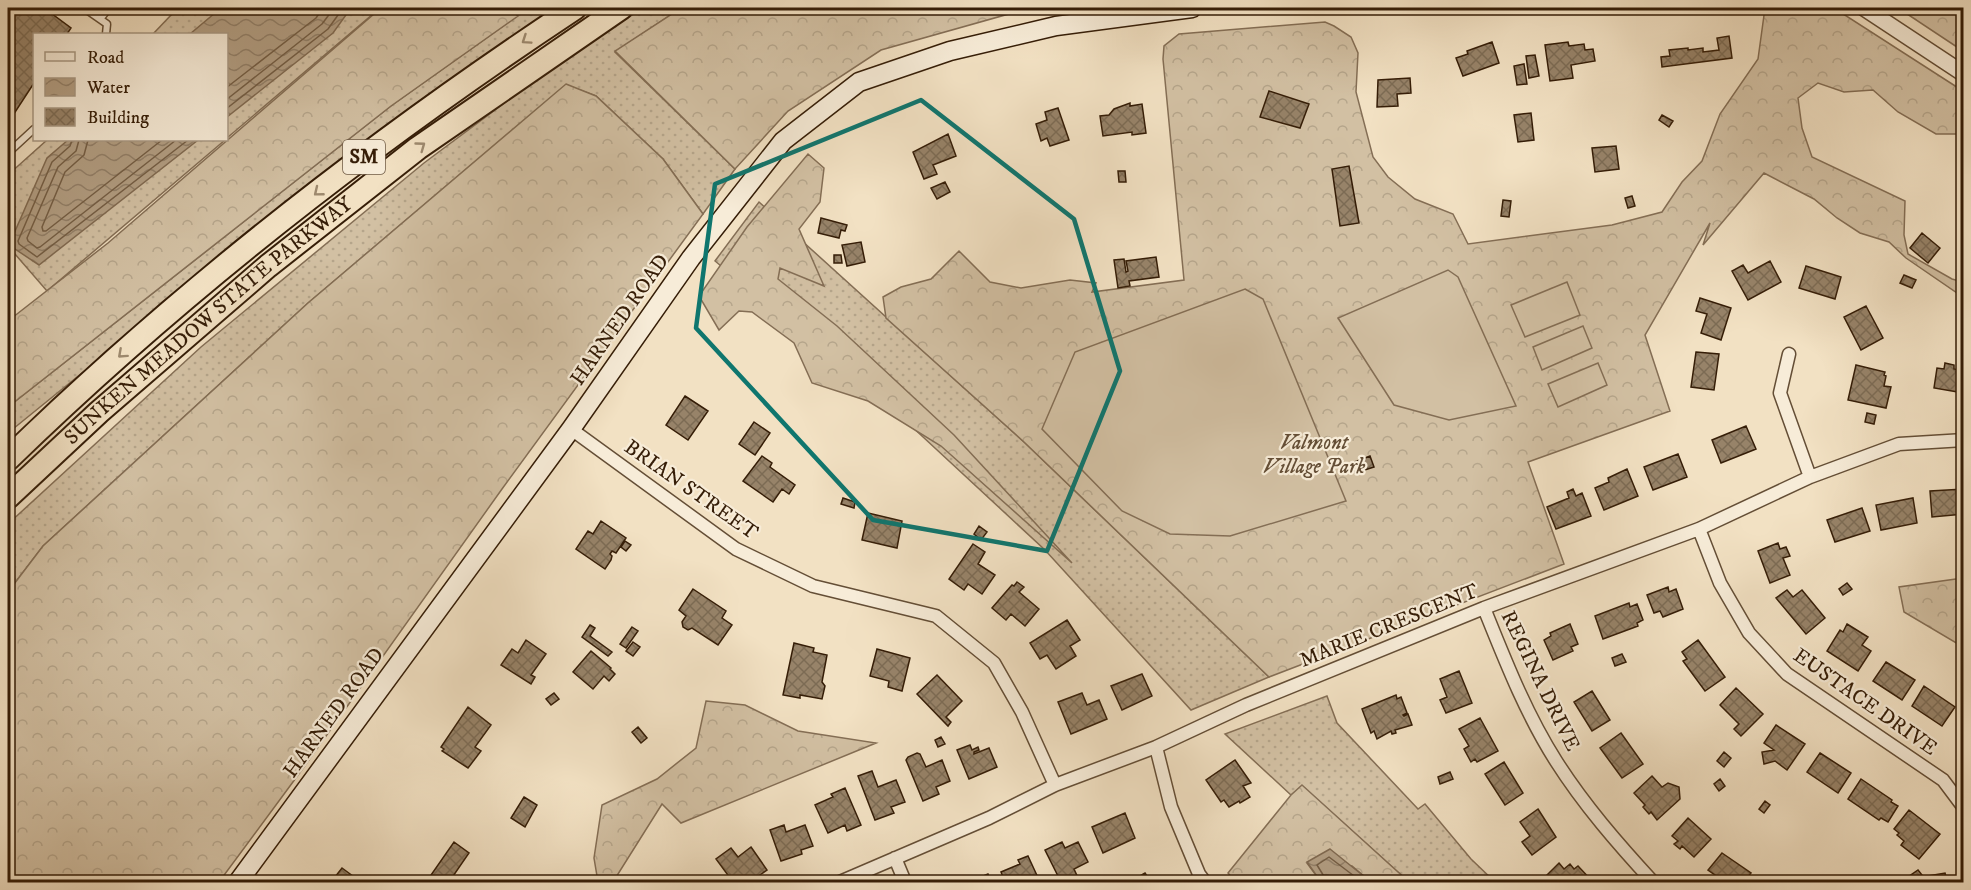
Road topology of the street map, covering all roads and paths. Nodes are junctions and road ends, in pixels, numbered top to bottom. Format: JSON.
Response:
{"nodes":[{"id":1,"x":84,"y":8,"type":"edge"},
{"id":2,"x":109,"y":8,"type":"edge"},
{"id":3,"x":575,"y":8,"type":"edge"},
{"id":4,"x":621,"y":8,"type":"edge"},
{"id":5,"x":1192,"y":8,"type":"edge"},
{"id":6,"x":1864,"y":8,"type":"edge"},
{"id":7,"x":100,"y":19,"type":"junction"},
{"id":8,"x":106,"y":33,"type":"edge"},
{"id":9,"x":1964,"y":74,"type":"edge"},
{"id":10,"x":33,"y":130,"type":"edge"},
{"id":11,"x":8,"y":153,"type":"edge"},
{"id":12,"x":1790,"y":354,"type":"dead end"},
{"id":13,"x":81,"y":390,"type":"junction"},
{"id":14,"x":99,"y":412,"type":"junction"},
{"id":15,"x":571,"y":429,"type":"junction"},
{"id":16,"x":1964,"y":440,"type":"edge"},
{"id":17,"x":8,"y":441,"type":"edge"},
{"id":18,"x":8,"y":459,"type":"edge"},
{"id":19,"x":1810,"y":477,"type":"junction"},
{"id":20,"x":8,"y":497,"type":"edge"},
{"id":21,"x":8,"y":513,"type":"edge"},
{"id":22,"x":1698,"y":529,"type":"junction"},
{"id":23,"x":1484,"y":608,"type":"junction"},
{"id":24,"x":1156,"y":747,"type":"junction"},
{"id":25,"x":1055,"y":785,"type":"junction"},
{"id":26,"x":1964,"y":808,"type":"edge"},
{"id":27,"x":895,"y":858,"type":"junction"},
{"id":28,"x":238,"y":882,"type":"edge"},
{"id":29,"x":840,"y":882,"type":"edge"},
{"id":30,"x":905,"y":882,"type":"edge"},
{"id":31,"x":1205,"y":882,"type":"edge"},
{"id":32,"x":1653,"y":882,"type":"edge"}],
"edges":[{"from":1,"to":7,"type":"lane"},
{"from":2,"to":7,"type":"lane"},
{"from":3,"to":13,"type":"highway","name":"SUNKEN MEADOW STATE PARKWAY","number":"SM","one_way":true},
{"from":14,"to":4,"type":"highway","name":"SUNKEN MEADOW STATE PARKWAY","number":"SM","one_way":true},
{"from":5,"to":15,"type":"main road","name":"HARNED ROAD"},
{"from":6,"to":9,"type":"street"},
{"from":7,"to":8,"type":"lane"},
{"from":10,"to":11,"type":"lane"},
{"from":12,"to":19,"type":"street"},
{"from":13,"to":17,"type":"highway"},
{"from":13,"to":18,"type":"highway","name":"SUNKEN MEADOW STATE PARKWAY","number":"SM"},
{"from":14,"to":20,"type":"highway","name":"SUNKEN MEADOW STATE PARKWAY","number":"SM"},
{"from":14,"to":21,"type":"highway"},
{"from":15,"to":25,"type":"street","name":"BRIAN STREET"},
{"from":15,"to":28,"type":"main road","name":"HARNED ROAD"},
{"from":16,"to":19,"type":"street","name":"MARIE CRESCENT"},
{"from":19,"to":22,"type":"street","name":"MARIE CRESCENT"},
{"from":22,"to":23,"type":"street","name":"MARIE CRESCENT"},
{"from":22,"to":26,"type":"street","name":"EUSTACE DRIVE"},
{"from":23,"to":24,"type":"street","name":"MARIE CRESCENT"},
{"from":23,"to":32,"type":"street","name":"REGINA DRIVE"},
{"from":24,"to":25,"type":"street","name":"MARIE CRESCENT"},
{"from":24,"to":31,"type":"street"},
{"from":25,"to":27,"type":"street","name":"MARIE CRESCENT"},
{"from":27,"to":29,"type":"street","name":"MARIE CRESCENT"},
{"from":27,"to":30,"type":"street"}]}
